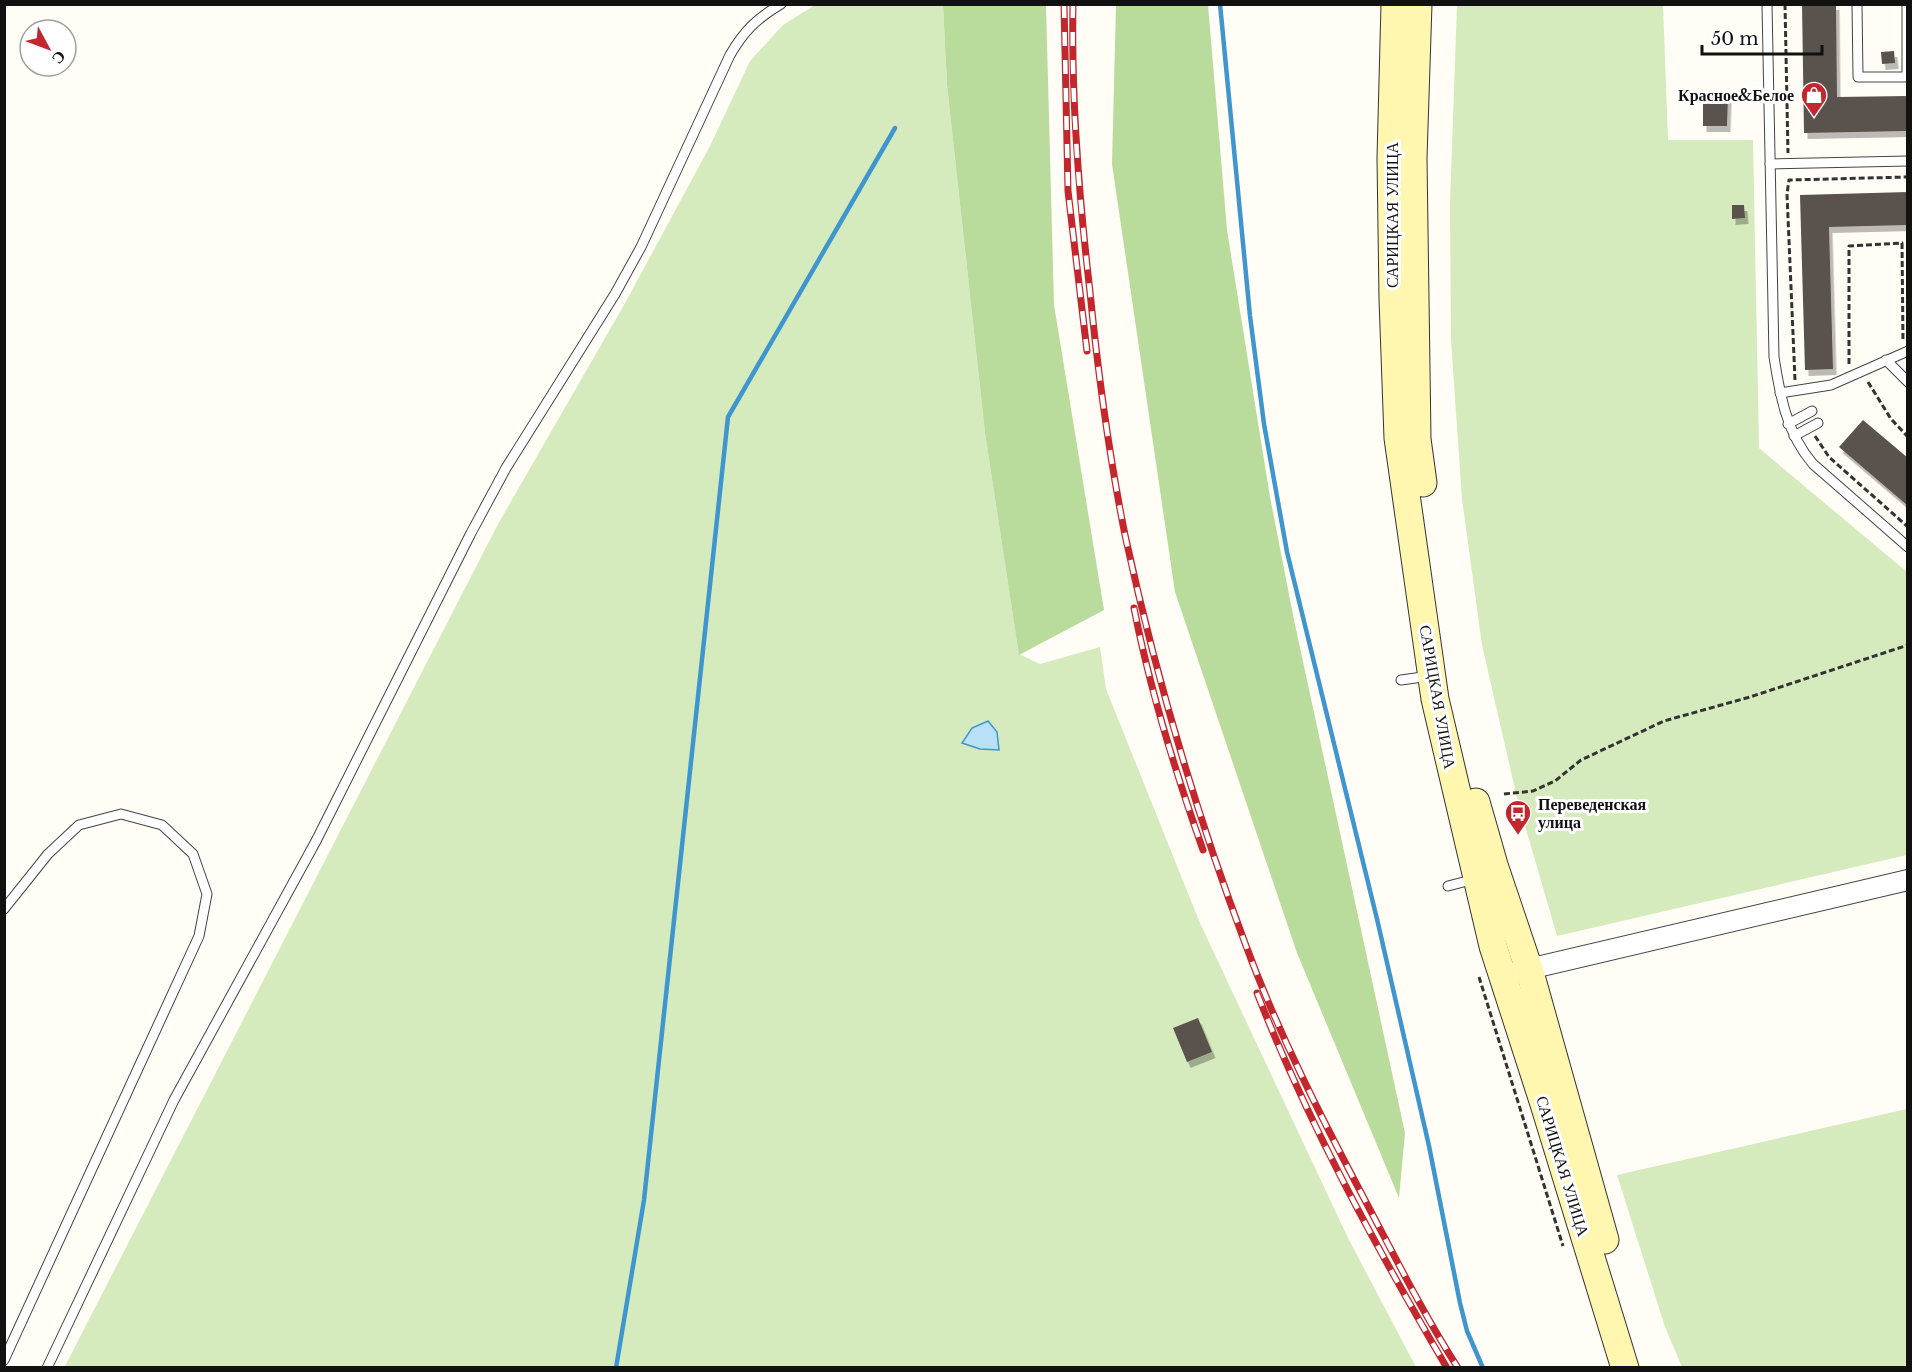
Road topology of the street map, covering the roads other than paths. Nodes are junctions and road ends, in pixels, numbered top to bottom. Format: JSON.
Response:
{"nodes":[{"id":1,"x":781,"y":4,"type":"edge"},
{"id":2,"x":1395,"y":4,"type":"edge"},
{"id":3,"x":1418,"y":4,"type":"edge"},
{"id":4,"x":1767,"y":4,"type":"edge"},
{"id":5,"x":1857,"y":4,"type":"edge"},
{"id":6,"x":1907,"y":4,"type":"edge"},
{"id":7,"x":1908,"y":161,"type":"edge"},
{"id":8,"x":1770,"y":164,"type":"junction"},
{"id":9,"x":1906,"y":351,"type":"edge"},
{"id":10,"x":1886,"y":360,"type":"junction"},
{"id":11,"x":1908,"y":382,"type":"edge"},
{"id":12,"x":1780,"y":393,"type":"junction"},
{"id":13,"x":1812,"y":411,"type":"dead end"},
{"id":14,"x":1788,"y":424,"type":"junction"},
{"id":15,"x":1814,"y":425,"type":"road end"},
{"id":16,"x":1794,"y":436,"type":"junction"},
{"id":17,"x":1908,"y":547,"type":"edge"},
{"id":18,"x":1432,"y":675,"type":"junction"},
{"id":19,"x":1401,"y":680,"type":"dead end"},
{"id":20,"x":1477,"y":878,"type":"junction"},
{"id":21,"x":1908,"y":880,"type":"edge"},
{"id":22,"x":1448,"y":886,"type":"dead end"},
{"id":23,"x":4,"y":909,"type":"edge"},
{"id":24,"x":1529,"y":969,"type":"junction"},
{"id":25,"x":1490,"y":975,"type":"junction"},
{"id":26,"x":4,"y":1360,"type":"edge"},
{"id":27,"x":47,"y":1368,"type":"edge"},
{"id":28,"x":1625,"y":1368,"type":"edge"},
{"id":29,"x":1642,"y":1368,"type":"edge"}],
"edges":[{"from":1,"to":27,"type":"lane"},
{"from":2,"to":18,"type":"street","name":"САРИЦКАЯ УЛИЦА"},
{"from":3,"to":24,"type":"street","name":"САРИЦКАЯ УЛИЦА"},
{"from":4,"to":8,"type":"lane"},
{"from":5,"to":6,"type":"lane"},
{"from":7,"to":8,"type":"lane"},
{"from":8,"to":12,"type":"lane"},
{"from":9,"to":10,"type":"lane"},
{"from":10,"to":11,"type":"lane"},
{"from":10,"to":12,"type":"lane"},
{"from":12,"to":14,"type":"lane"},
{"from":13,"to":14,"type":"lane"},
{"from":14,"to":16,"type":"lane"},
{"from":15,"to":16,"type":"lane"},
{"from":16,"to":17,"type":"lane"},
{"from":18,"to":19,"type":"lane"},
{"from":18,"to":20,"type":"street","name":"САРИЦКАЯ УЛИЦА"},
{"from":20,"to":22,"type":"lane"},
{"from":20,"to":25,"type":"street","name":"САРИЦКАЯ УЛИЦА"},
{"from":21,"to":24,"type":"street"},
{"from":23,"to":26,"type":"lane"},
{"from":24,"to":25,"type":"street"},
{"from":24,"to":29,"type":"street","name":"САРИЦКАЯ УЛИЦА"},
{"from":25,"to":28,"type":"street","name":"САРИЦКАЯ УЛИЦА"}]}
